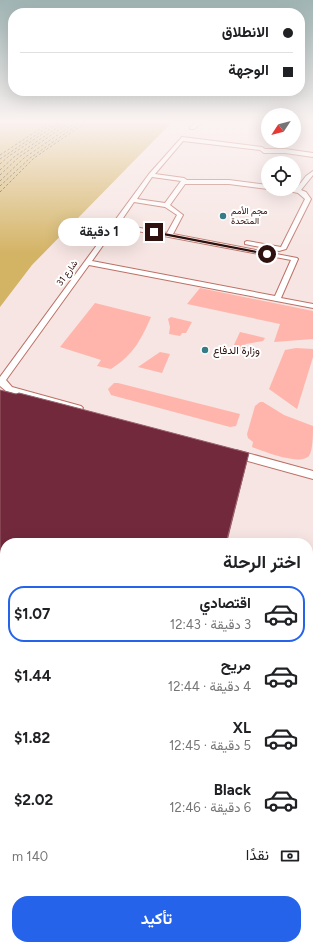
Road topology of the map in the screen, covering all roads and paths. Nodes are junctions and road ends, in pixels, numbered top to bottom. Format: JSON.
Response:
{"nodes":[{"id":1,"x":159,"y":165,"type":"edge"},
{"id":2,"x":313,"y":173,"type":"edge"},
{"id":3,"x":152,"y":174,"type":"junction"},
{"id":4,"x":183,"y":182,"type":"junction"},
{"id":5,"x":261,"y":186,"type":"edge"},
{"id":6,"x":301,"y":187,"type":"edge"},
{"id":7,"x":301,"y":192,"type":"edge"},
{"id":8,"x":133,"y":200,"type":"junction"},
{"id":9,"x":167,"y":205,"type":"junction"},
{"id":10,"x":114,"y":225,"type":"junction"},
{"id":11,"x":171,"y":233,"type":"junction"},
{"id":12,"x":242,"y":246,"type":"junction"},
{"id":13,"x":87,"y":262,"type":"junction"},
{"id":14,"x":277,"y":299,"type":"junction"},
{"id":15,"x":313,"y":306,"type":"edge"},
{"id":16,"x":0,"y":394,"type":"edge"},
{"id":17,"x":78,"y":408,"type":"edge"},
{"id":18,"x":87,"y":416,"type":"edge"},
{"id":19,"x":227,"y":452,"type":"edge"},
{"id":20,"x":313,"y":475,"type":"edge"}],
"edges":[{"from":1,"to":3,"type":"street","name":"شارع 31"},
{"from":2,"to":6,"type":"street"},
{"from":3,"to":4,"type":"street"},
{"from":3,"to":8,"type":"street","name":"شارع 31"},
{"from":4,"to":5,"type":"street"},
{"from":4,"to":9,"type":"street"},
{"from":7,"to":12,"type":"street"},
{"from":8,"to":9,"type":"street"},
{"from":8,"to":10,"type":"street","name":"شارع 31"},
{"from":9,"to":11,"type":"street"},
{"from":10,"to":11,"type":"street"},
{"from":10,"to":13,"type":"street","name":"شارع 31"},
{"from":11,"to":12,"type":"street"},
{"from":12,"to":14,"type":"street"},
{"from":13,"to":14,"type":"street"},
{"from":13,"to":17,"type":"street","name":"شارع 31"},
{"from":14,"to":15,"type":"street"},
{"from":16,"to":18,"type":"street"},
{"from":19,"to":20,"type":"street"}]}
